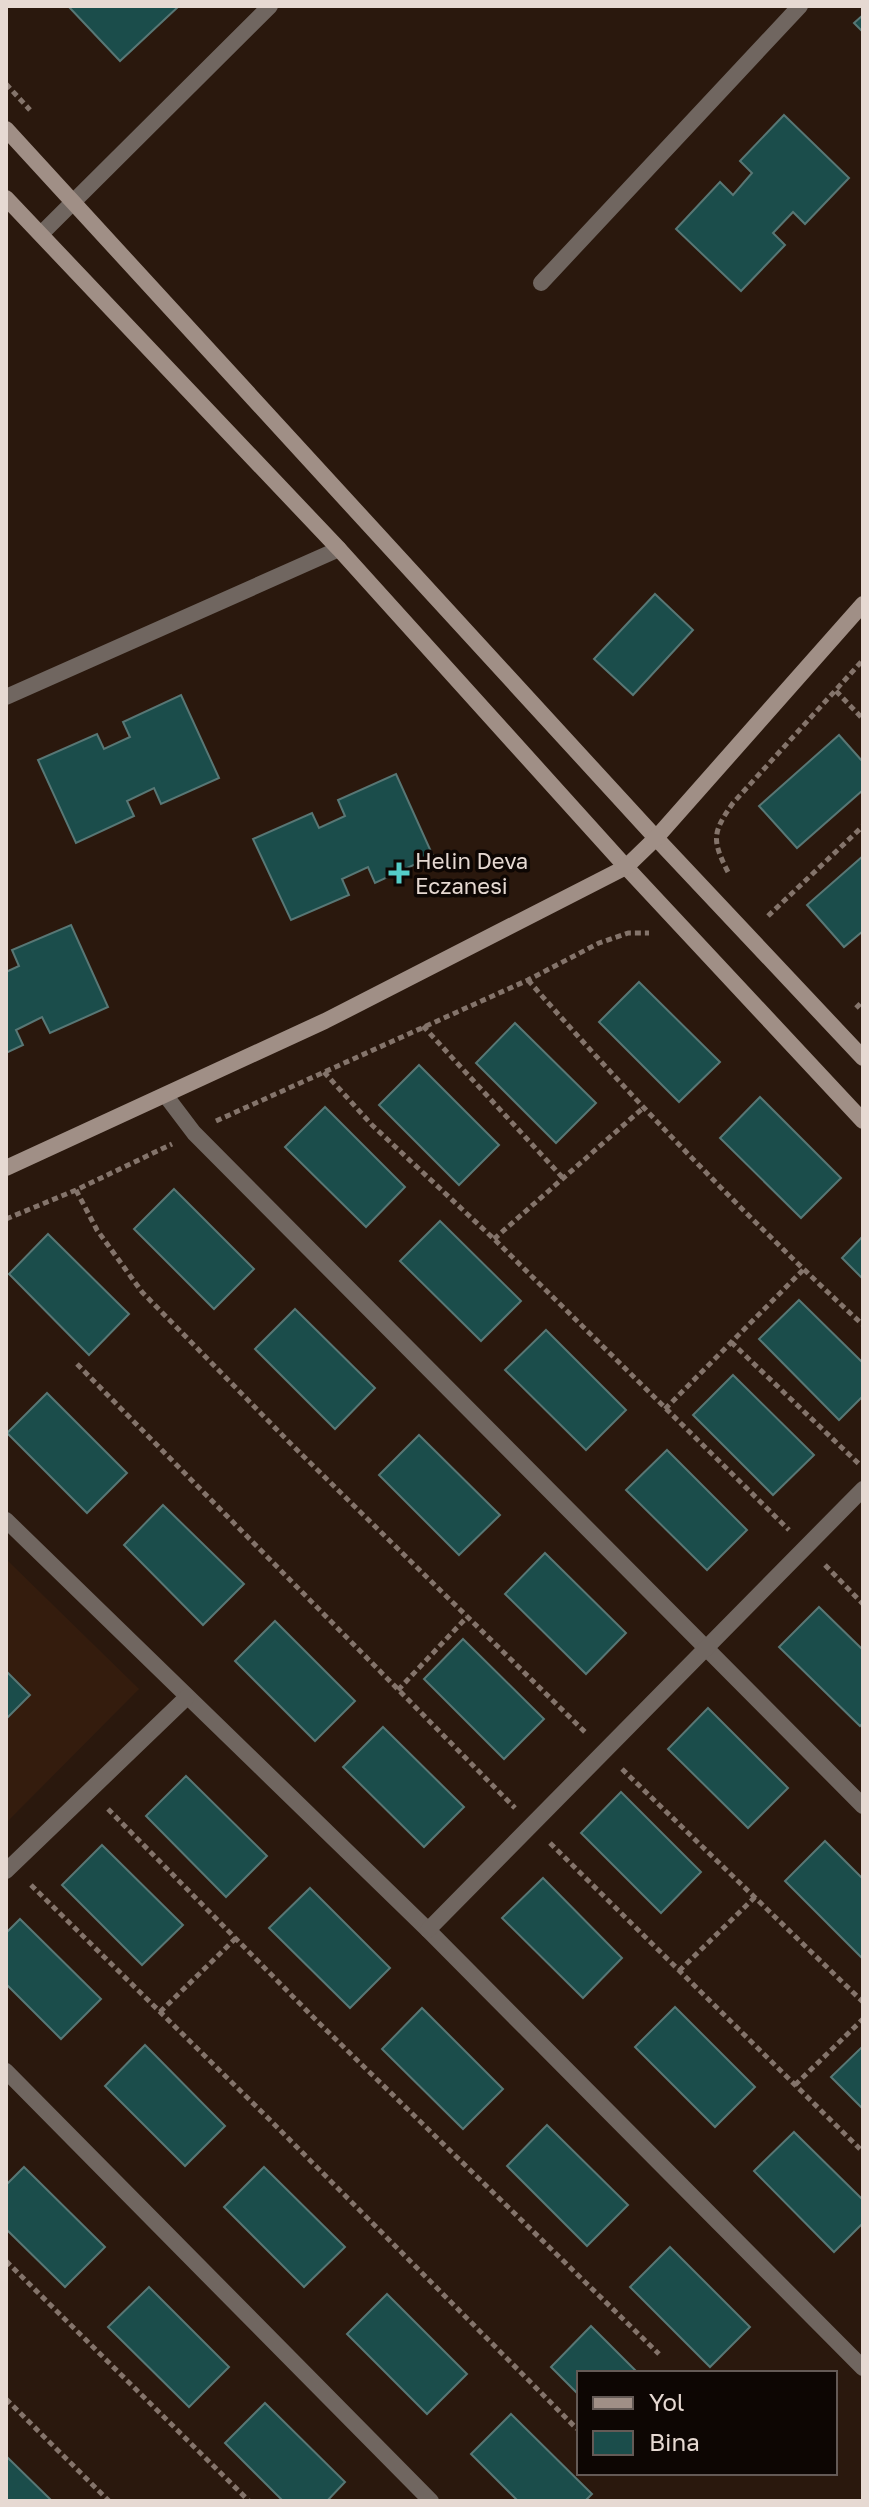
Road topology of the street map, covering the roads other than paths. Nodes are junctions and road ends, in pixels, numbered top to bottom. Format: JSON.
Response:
{"nodes":[{"id":1,"x":270,"y":6,"type":"edge"},
{"id":2,"x":800,"y":6,"type":"edge"},
{"id":3,"x":6,"y":129,"type":"edge"},
{"id":4,"x":6,"y":198,"type":"edge"},
{"id":5,"x":74,"y":203,"type":"junction"},
{"id":6,"x":41,"y":234,"type":"junction"},
{"id":7,"x":541,"y":283,"type":"dead end"},
{"id":8,"x":339,"y":549,"type":"junction"},
{"id":9,"x":863,"y":604,"type":"edge"},
{"id":10,"x":6,"y":697,"type":"edge"},
{"id":11,"x":656,"y":838,"type":"junction"},
{"id":12,"x":626,"y":867,"type":"junction"},
{"id":13,"x":863,"y":1058,"type":"edge"},
{"id":14,"x":166,"y":1096,"type":"junction"},
{"id":15,"x":863,"y":1121,"type":"edge"},
{"id":16,"x":6,"y":1168,"type":"edge"},
{"id":17,"x":863,"y":1489,"type":"edge"},
{"id":18,"x":6,"y":1520,"type":"edge"},
{"id":19,"x":705,"y":1650,"type":"junction"},
{"id":20,"x":187,"y":1697,"type":"junction"},
{"id":21,"x":863,"y":1806,"type":"edge"},
{"id":22,"x":9,"y":1868,"type":"edge"},
{"id":23,"x":428,"y":1930,"type":"junction"},
{"id":24,"x":6,"y":2071,"type":"edge"},
{"id":25,"x":863,"y":2368,"type":"edge"},
{"id":26,"x":431,"y":2501,"type":"edge"}],
"edges":[{"from":1,"to":5,"type":"street"},
{"from":2,"to":7,"type":"street"},
{"from":3,"to":5,"type":"street"},
{"from":4,"to":6,"type":"street"},
{"from":5,"to":6,"type":"street"},
{"from":5,"to":11,"type":"street"},
{"from":6,"to":8,"type":"street"},
{"from":8,"to":10,"type":"street"},
{"from":8,"to":12,"type":"street"},
{"from":9,"to":11,"type":"street"},
{"from":11,"to":12,"type":"street"},
{"from":11,"to":13,"type":"street"},
{"from":12,"to":14,"type":"street"},
{"from":12,"to":15,"type":"street"},
{"from":14,"to":16,"type":"street"},
{"from":14,"to":19,"type":"street"},
{"from":17,"to":19,"type":"street"},
{"from":18,"to":20,"type":"street"},
{"from":19,"to":21,"type":"street"},
{"from":19,"to":23,"type":"street"},
{"from":20,"to":22,"type":"street"},
{"from":20,"to":23,"type":"street"},
{"from":23,"to":25,"type":"street"},
{"from":24,"to":26,"type":"street"}]}
